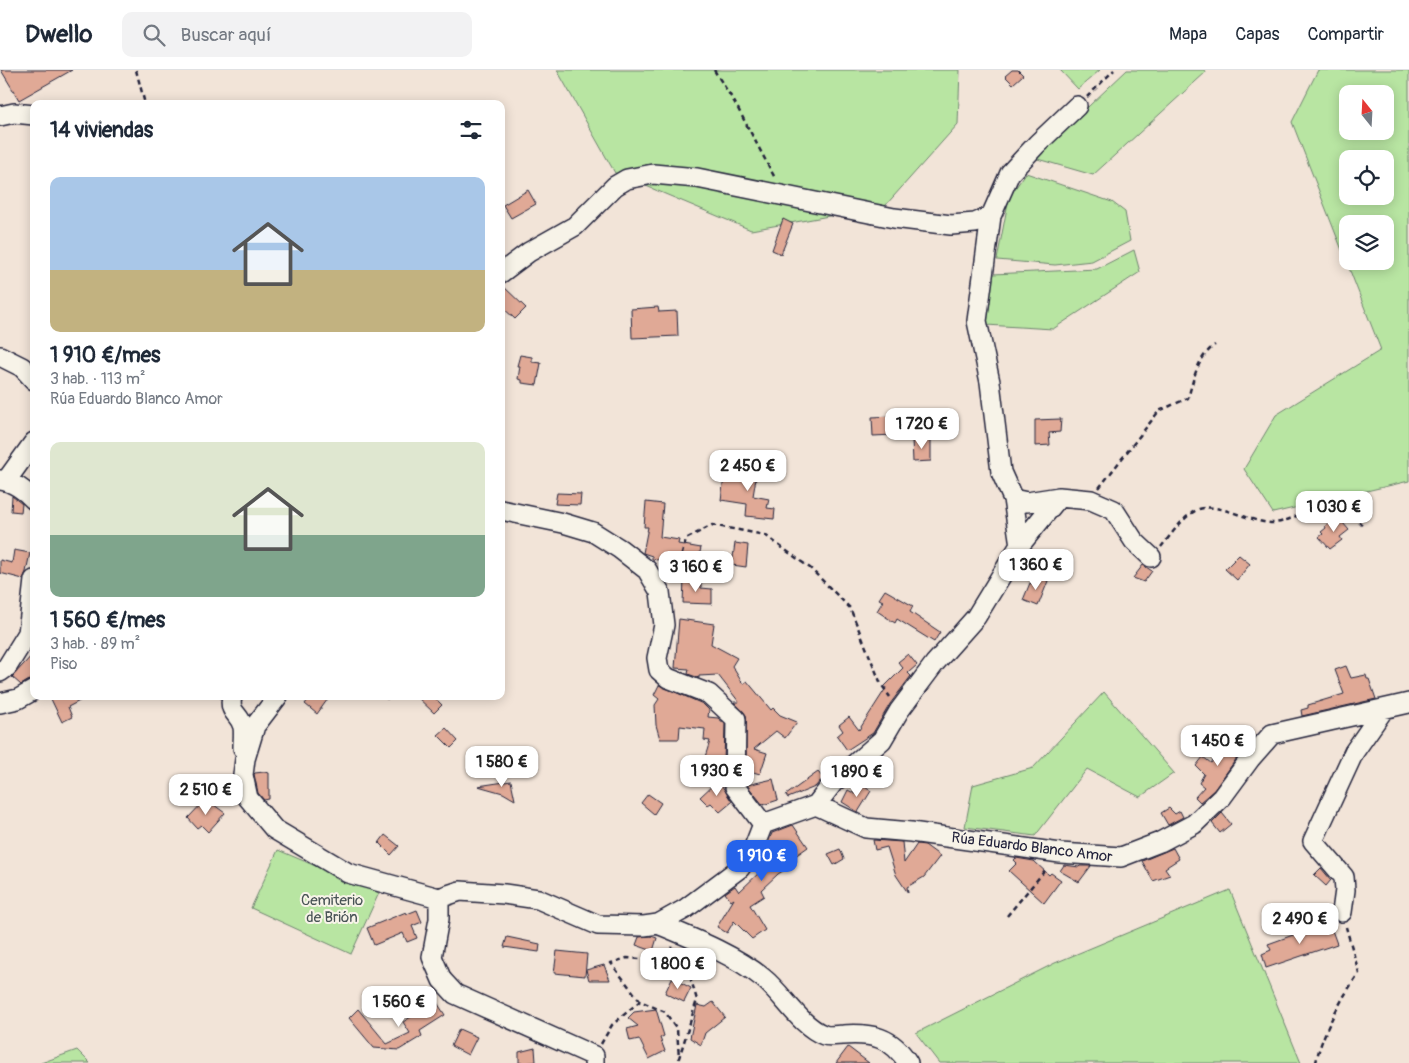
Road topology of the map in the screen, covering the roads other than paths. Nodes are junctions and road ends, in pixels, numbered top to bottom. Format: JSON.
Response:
{"nodes":[{"id":1,"x":1077,"y":106,"type":"road end"},
{"id":2,"x":30,"y":115,"type":"edge"},
{"id":3,"x":0,"y":116,"type":"edge"},
{"id":4,"x":992,"y":216,"type":"junction"},
{"id":5,"x":505,"y":270,"type":"edge"},
{"id":6,"x":0,"y":356,"type":"edge"},
{"id":7,"x":30,"y":376,"type":"edge"},
{"id":8,"x":30,"y":447,"type":"edge"},
{"id":9,"x":3,"y":481,"type":"edge"},
{"id":10,"x":30,"y":495,"type":"edge"},
{"id":11,"x":1059,"y":497,"type":"junction"},
{"id":12,"x":1013,"y":499,"type":"junction"},
{"id":13,"x":505,"y":511,"type":"edge"},
{"id":14,"x":1020,"y":545,"type":"junction"},
{"id":15,"x":1151,"y":557,"type":"road end"},
{"id":16,"x":30,"y":615,"type":"edge"},
{"id":17,"x":0,"y":672,"type":"edge"},
{"id":18,"x":30,"y":692,"type":"edge"},
{"id":19,"x":231,"y":700,"type":"edge"},
{"id":20,"x":275,"y":700,"type":"edge"},
{"id":21,"x":0,"y":703,"type":"edge"},
{"id":22,"x":1409,"y":703,"type":"edge"},
{"id":23,"x":1384,"y":709,"type":"junction"},
{"id":24,"x":245,"y":759,"type":"junction"},
{"id":25,"x":816,"y":805,"type":"junction"},
{"id":26,"x":763,"y":824,"type":"junction"},
{"id":27,"x":439,"y":898,"type":"junction"},
{"id":28,"x":1342,"y":912,"type":"road end"},
{"id":29,"x":658,"y":924,"type":"junction"},
{"id":30,"x":594,"y":1059,"type":"edge"},
{"id":31,"x":908,"y":1063,"type":"edge"}],
"edges":[{"from":1,"to":4,"type":"street"},
{"from":2,"to":3,"type":"street"},
{"from":4,"to":5,"type":"street"},
{"from":4,"to":12,"type":"street"},
{"from":6,"to":7,"type":"street"},
{"from":8,"to":9,"type":"street"},
{"from":9,"to":10,"type":"street"},
{"from":11,"to":12,"type":"street"},
{"from":11,"to":14,"type":"street"},
{"from":11,"to":15,"type":"street"},
{"from":12,"to":14,"type":"street"},
{"from":13,"to":26,"type":"street"},
{"from":14,"to":25,"type":"street"},
{"from":16,"to":17,"type":"street"},
{"from":18,"to":21,"type":"street"},
{"from":19,"to":24,"type":"street"},
{"from":20,"to":24,"type":"street"},
{"from":22,"to":23,"type":"street","name":"Rúa Eduardo Blanco Amor"},
{"from":23,"to":25,"type":"street","name":"Rúa Eduardo Blanco Amor"},
{"from":23,"to":28,"type":"street"},
{"from":24,"to":27,"type":"street"},
{"from":25,"to":26,"type":"street"},
{"from":26,"to":29,"type":"street"},
{"from":27,"to":29,"type":"street"},
{"from":27,"to":30,"type":"street"},
{"from":29,"to":31,"type":"street"}]}
